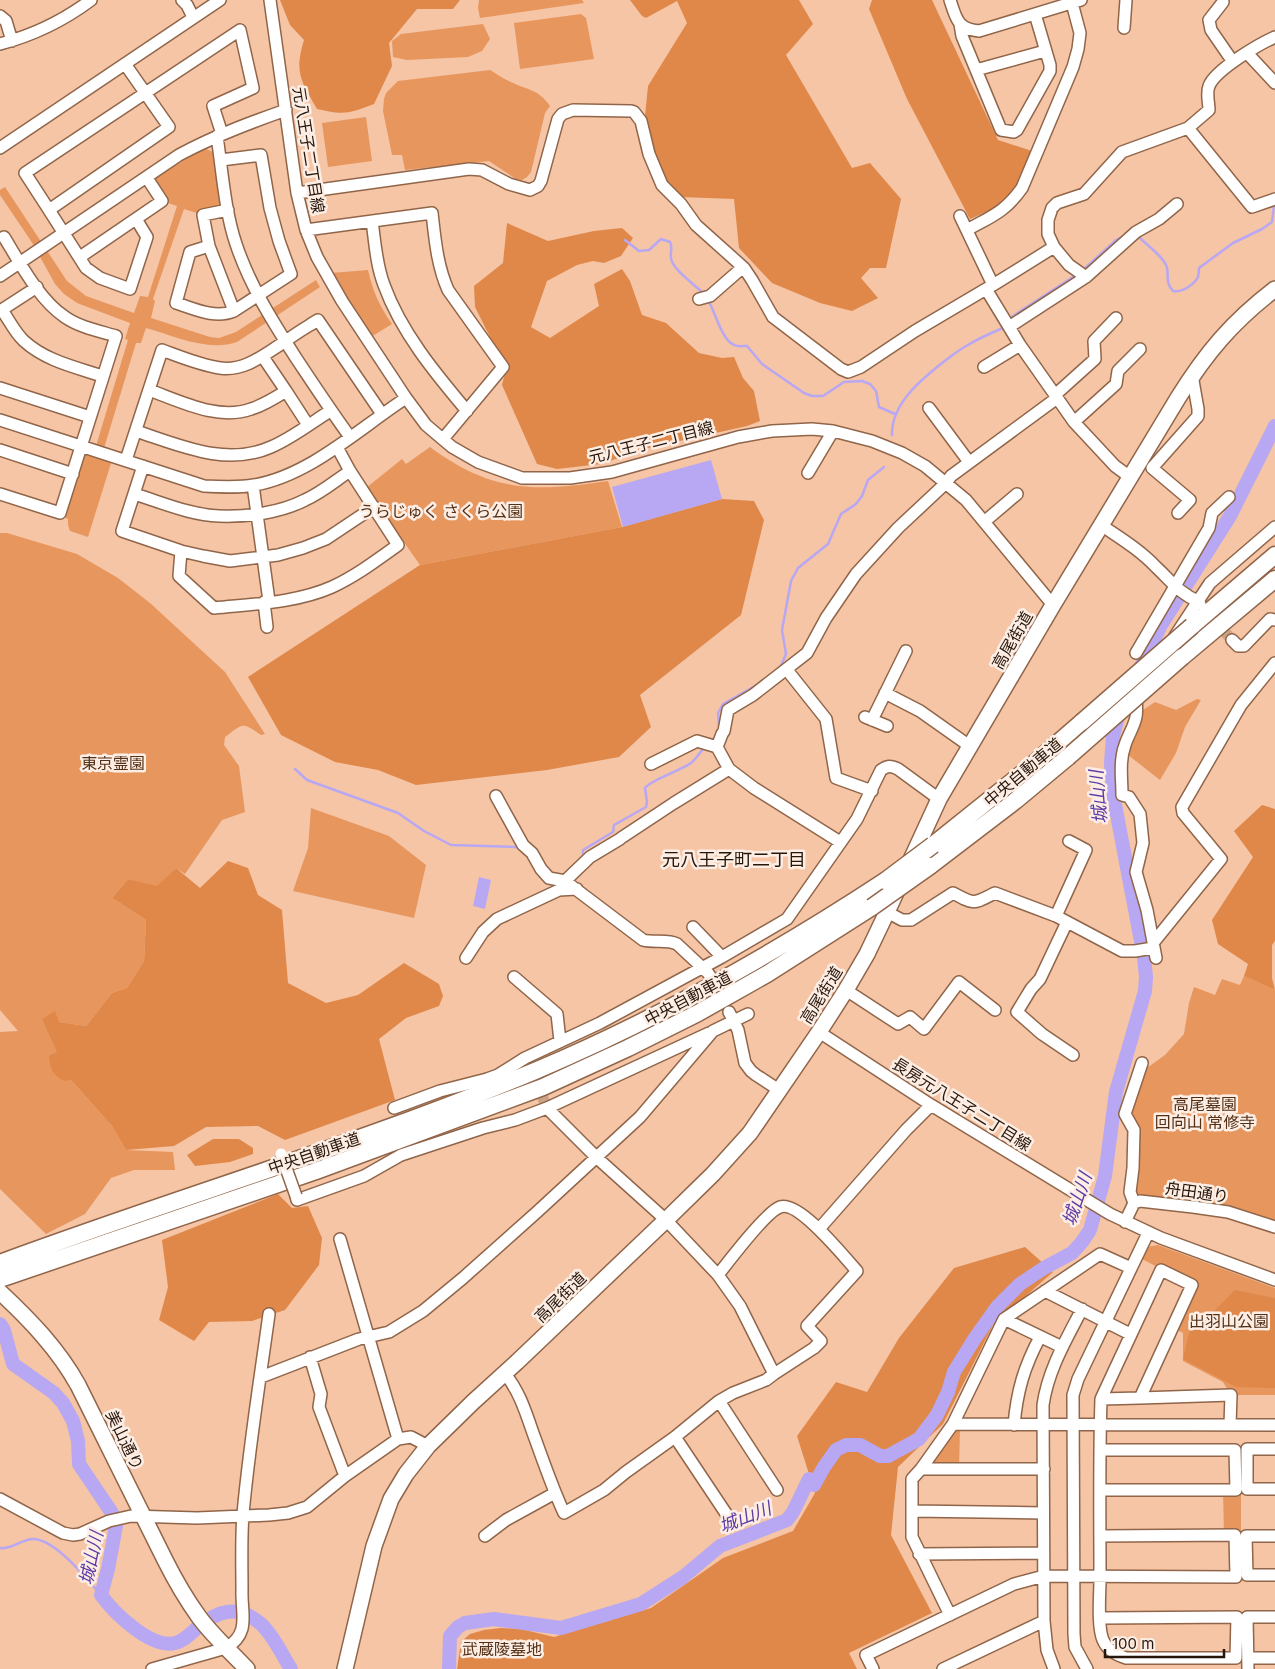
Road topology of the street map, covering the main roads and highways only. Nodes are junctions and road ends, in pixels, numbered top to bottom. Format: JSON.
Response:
{"nodes":[{"id":1,"x":1275,"y":289,"type":"edge"},
{"id":2,"x":1275,"y":555,"type":"edge"},
{"id":3,"x":1275,"y":579,"type":"edge"},
{"id":4,"x":880,"y":910,"type":"junction"},
{"id":5,"x":0,"y":1263,"type":"edge"},
{"id":6,"x":0,"y":1279,"type":"edge"},
{"id":7,"x":0,"y":1292,"type":"edge"},
{"id":8,"x":247,"y":1669,"type":"edge"},
{"id":9,"x":345,"y":1669,"type":"edge"}],
"edges":[{"from":1,"to":4,"type":"main road","name":"高尾街道"},
{"from":2,"to":5,"type":"highway","name":"中央自動車道","bridge":true},
{"from":3,"to":4,"type":"highway","name":"中央自動車道","bridge":true},
{"from":4,"to":6,"type":"highway","name":"中央自動車道"},
{"from":4,"to":9,"type":"main road","name":"高尾街道"},
{"from":7,"to":8,"type":"main road","name":"美山通り"}]}
